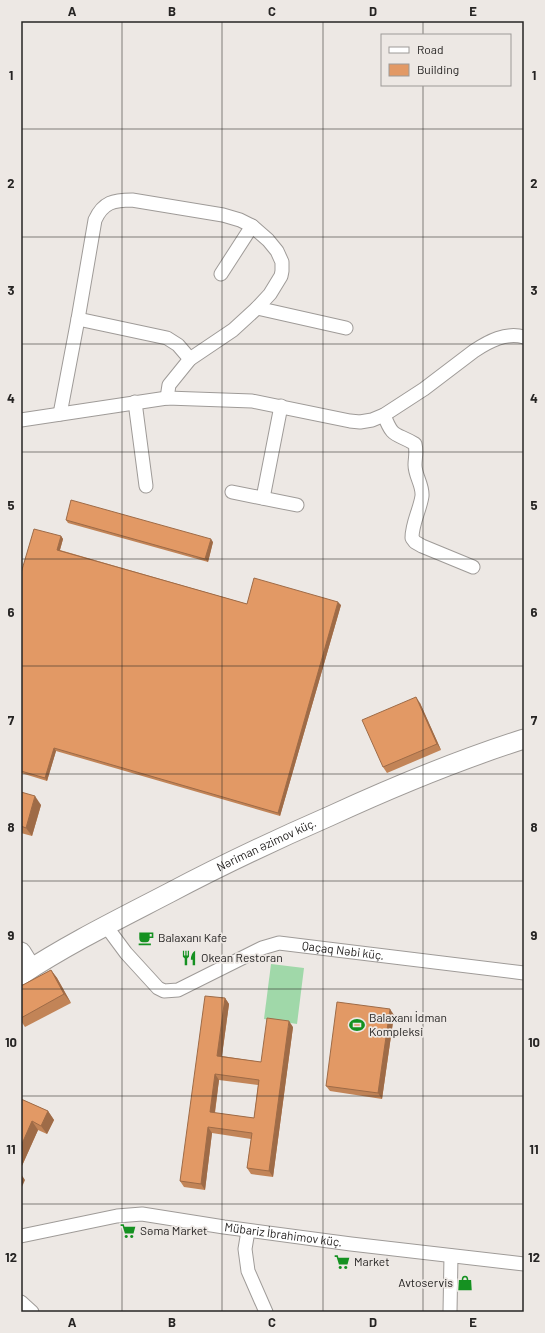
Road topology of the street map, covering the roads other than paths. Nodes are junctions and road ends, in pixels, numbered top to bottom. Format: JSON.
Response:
{"nodes":[{"id":1,"x":252,"y":226,"type":"junction"},
{"id":2,"x":221,"y":274,"type":"dead end"},
{"id":3,"x":258,"y":308,"type":"junction"},
{"id":4,"x":78,"y":319,"type":"junction"},
{"id":5,"x":346,"y":328,"type":"dead end"},
{"id":6,"x":524,"y":337,"type":"edge"},
{"id":7,"x":190,"y":359,"type":"junction"},
{"id":8,"x":167,"y":398,"type":"junction"},
{"id":9,"x":135,"y":402,"type":"junction"},
{"id":10,"x":281,"y":406,"type":"junction"},
{"id":11,"x":60,"y":414,"type":"junction"},
{"id":12,"x":384,"y":416,"type":"junction"},
{"id":13,"x":21,"y":420,"type":"edge"},
{"id":14,"x":146,"y":486,"type":"dead end"},
{"id":15,"x":232,"y":492,"type":"dead end"},
{"id":16,"x":263,"y":498,"type":"junction"},
{"id":17,"x":297,"y":505,"type":"dead end"},
{"id":18,"x":473,"y":567,"type":"dead end"},
{"id":19,"x":524,"y":739,"type":"edge"},
{"id":20,"x":106,"y":926,"type":"junction"},
{"id":21,"x":21,"y":952,"type":"edge"},
{"id":22,"x":26,"y":972,"type":"edge"},
{"id":23,"x":524,"y":973,"type":"edge"},
{"id":24,"x":248,"y":1231,"type":"junction"},
{"id":25,"x":21,"y":1236,"type":"edge"},
{"id":26,"x":451,"y":1256,"type":"junction"},
{"id":27,"x":524,"y":1264,"type":"edge"},
{"id":28,"x":21,"y":1302,"type":"edge"},
{"id":29,"x":32,"y":1312,"type":"edge"},
{"id":30,"x":266,"y":1312,"type":"edge"},
{"id":31,"x":450,"y":1312,"type":"edge"}],
"edges":[{"from":1,"to":2,"type":"street"},
{"from":1,"to":3,"type":"street"},
{"from":1,"to":4,"type":"street"},
{"from":3,"to":5,"type":"street"},
{"from":3,"to":7,"type":"street"},
{"from":4,"to":7,"type":"street"},
{"from":4,"to":11,"type":"street"},
{"from":6,"to":12,"type":"street"},
{"from":7,"to":8,"type":"street"},
{"from":8,"to":9,"type":"street"},
{"from":8,"to":10,"type":"street"},
{"from":9,"to":11,"type":"street"},
{"from":9,"to":14,"type":"street"},
{"from":10,"to":12,"type":"street"},
{"from":10,"to":16,"type":"street"},
{"from":11,"to":13,"type":"street"},
{"from":12,"to":18,"type":"street"},
{"from":15,"to":16,"type":"street"},
{"from":16,"to":17,"type":"street"},
{"from":19,"to":20,"type":"main road","name":"Nəriman Əzimov küç."},
{"from":20,"to":22,"type":"main road","name":"Nəriman Əzimov küç."},
{"from":20,"to":23,"type":"street","name":"Qaçaq Nəbi küç."},
{"from":21,"to":22,"type":"main road"},
{"from":24,"to":25,"type":"street","name":"Mübariz İbrahimov küç."},
{"from":24,"to":26,"type":"street","name":"Mübariz İbrahimov küç."},
{"from":24,"to":30,"type":"street"},
{"from":26,"to":27,"type":"street","name":"Mübariz İbrahimov küç."},
{"from":26,"to":31,"type":"street"},
{"from":28,"to":29,"type":"street"}]}
